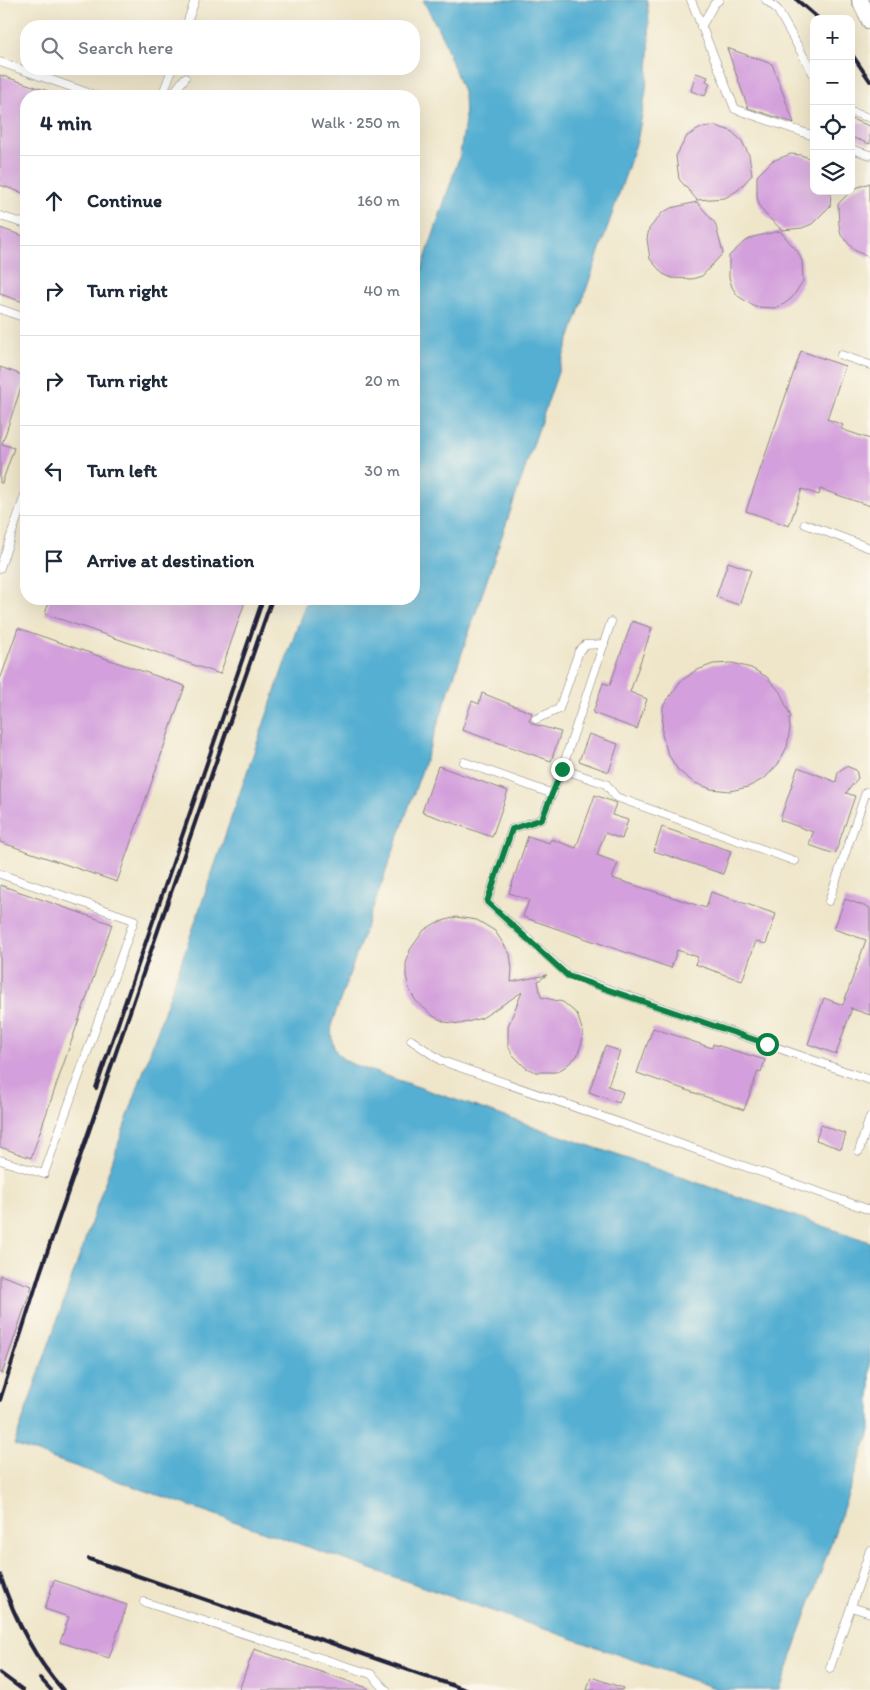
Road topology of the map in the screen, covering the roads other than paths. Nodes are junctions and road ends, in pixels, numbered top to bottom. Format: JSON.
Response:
{"nodes":[{"id":1,"x":196,"y":0,"type":"edge"},
{"id":2,"x":691,"y":0,"type":"edge"},
{"id":3,"x":719,"y":0,"type":"edge"},
{"id":4,"x":766,"y":0,"type":"edge"},
{"id":5,"x":860,"y":0,"type":"edge"},
{"id":6,"x":188,"y":20,"type":"edge"},
{"id":7,"x":870,"y":21,"type":"edge"},
{"id":8,"x":701,"y":27,"type":"junction"},
{"id":9,"x":0,"y":62,"type":"edge"},
{"id":10,"x":810,"y":68,"type":"edge"},
{"id":11,"x":20,"y":69,"type":"edge"},
{"id":12,"x":37,"y":75,"type":"edge"},
{"id":13,"x":170,"y":75,"type":"edge"},
{"id":14,"x":185,"y":78,"type":"dead end"},
{"id":15,"x":80,"y":90,"type":"edge"},
{"id":16,"x":164,"y":90,"type":"edge"},
{"id":17,"x":176,"y":90,"type":"edge"},
{"id":18,"x":855,"y":113,"type":"edge"},
{"id":19,"x":870,"y":118,"type":"edge"},
{"id":20,"x":810,"y":135,"type":"edge"},
{"id":21,"x":854,"y":150,"type":"edge"},
{"id":22,"x":870,"y":155,"type":"edge"},
{"id":23,"x":0,"y":216,"type":"edge"},
{"id":24,"x":20,"y":222,"type":"edge"},
{"id":25,"x":0,"y":309,"type":"edge"},
{"id":26,"x":20,"y":316,"type":"edge"},
{"id":27,"x":842,"y":355,"type":"dead end"},
{"id":28,"x":870,"y":365,"type":"edge"},
{"id":29,"x":20,"y":510,"type":"edge"},
{"id":30,"x":805,"y":524,"type":"dead end"},
{"id":31,"x":870,"y":548,"type":"edge"},
{"id":32,"x":0,"y":568,"type":"edge"},
{"id":33,"x":611,"y":622,"type":"dead end"},
{"id":34,"x":604,"y":644,"type":"junction"},
{"id":35,"x":536,"y":718,"type":"dead end"},
{"id":36,"x":464,"y":762,"type":"dead end"},
{"id":37,"x":562,"y":769,"type":"junction"},
{"id":38,"x":870,"y":793,"type":"edge"},
{"id":39,"x":552,"y":794,"type":"junction"},
{"id":40,"x":795,"y":861,"type":"dead end"},
{"id":41,"x":0,"y":874,"type":"edge"},
{"id":42,"x":829,"y":901,"type":"dead end"},
{"id":43,"x":411,"y":1040,"type":"dead end"},
{"id":44,"x":870,"y":1080,"type":"edge"},
{"id":45,"x":870,"y":1117,"type":"edge"},
{"id":46,"x":859,"y":1151,"type":"dead end"},
{"id":47,"x":0,"y":1160,"type":"edge"},
{"id":48,"x":870,"y":1210,"type":"edge"},
{"id":49,"x":870,"y":1550,"type":"edge"},
{"id":50,"x":144,"y":1602,"type":"dead end"},
{"id":51,"x":851,"y":1607,"type":"junction"},
{"id":52,"x":870,"y":1613,"type":"edge"},
{"id":53,"x":830,"y":1668,"type":"dead end"},
{"id":54,"x":386,"y":1690,"type":"edge"}],
"edges":[{"from":1,"to":6,"type":"lane"},
{"from":2,"to":8,"type":"lane"},
{"from":3,"to":8,"type":"lane"},
{"from":4,"to":10,"type":"lane"},
{"from":5,"to":7,"type":"street"},
{"from":8,"to":20,"type":"lane"},
{"from":9,"to":11,"type":"lane"},
{"from":12,"to":15,"type":"lane"},
{"from":13,"to":16,"type":"lane"},
{"from":14,"to":17,"type":"lane"},
{"from":18,"to":19,"type":"lane"},
{"from":21,"to":22,"type":"lane"},
{"from":23,"to":24,"type":"lane"},
{"from":25,"to":26,"type":"lane"},
{"from":27,"to":28,"type":"lane"},
{"from":29,"to":32,"type":"lane"},
{"from":30,"to":31,"type":"lane"},
{"from":33,"to":34,"type":"lane"},
{"from":34,"to":35,"type":"lane"},
{"from":34,"to":37,"type":"lane"},
{"from":36,"to":39,"type":"lane"},
{"from":37,"to":39,"type":"lane"},
{"from":37,"to":40,"type":"lane"},
{"from":38,"to":42,"type":"lane"},
{"from":39,"to":44,"type":"lane"},
{"from":41,"to":47,"type":"lane"},
{"from":43,"to":48,"type":"lane"},
{"from":45,"to":46,"type":"lane"},
{"from":49,"to":51,"type":"lane"},
{"from":50,"to":54,"type":"lane"},
{"from":51,"to":52,"type":"lane"},
{"from":51,"to":53,"type":"lane"}]}
